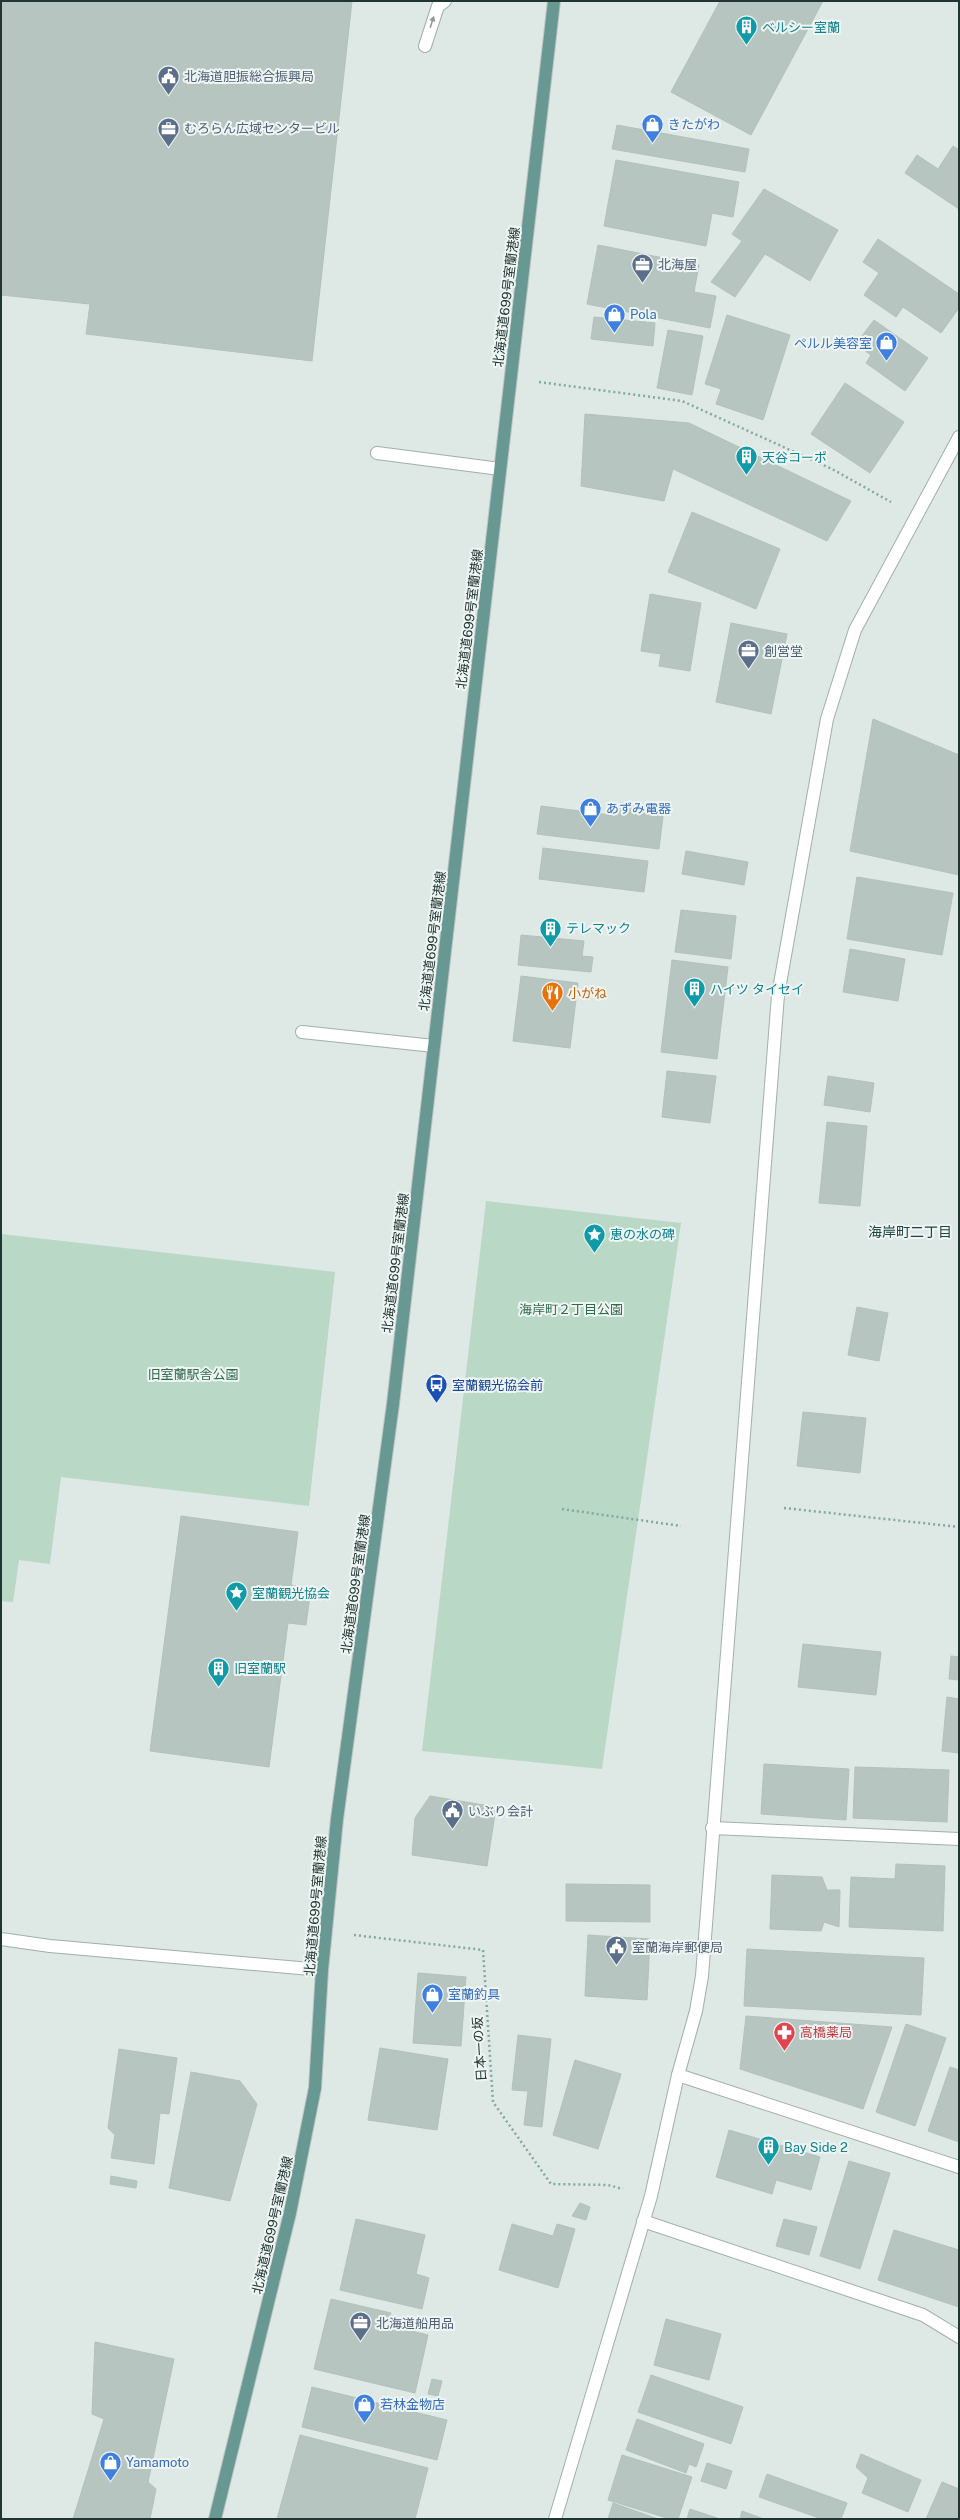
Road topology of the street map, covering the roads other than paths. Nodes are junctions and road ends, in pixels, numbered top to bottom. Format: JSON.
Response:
{"nodes":[{"id":1,"x":445,"y":1,"type":"edge"},
{"id":2,"x":554,"y":1,"type":"edge"},
{"id":3,"x":425,"y":46,"type":"dead end"},
{"id":4,"x":959,"y":437,"type":"edge"},
{"id":5,"x":377,"y":453,"type":"dead end"},
{"id":6,"x":500,"y":469,"type":"junction"},
{"id":7,"x":302,"y":1032,"type":"dead end"},
{"id":8,"x":434,"y":1046,"type":"junction"},
{"id":9,"x":712,"y":1828,"type":"junction"},
{"id":10,"x":959,"y":1839,"type":"edge"},
{"id":11,"x":1,"y":1939,"type":"edge"},
{"id":12,"x":322,"y":1970,"type":"junction"},
{"id":13,"x":678,"y":2075,"type":"junction"},
{"id":14,"x":959,"y":2167,"type":"edge"},
{"id":15,"x":643,"y":2221,"type":"junction"},
{"id":16,"x":959,"y":2337,"type":"edge"},
{"id":17,"x":215,"y":2519,"type":"edge"},
{"id":18,"x":555,"y":2519,"type":"edge"}],
"edges":[{"from":3,"to":1,"type":"street","one_way":true},
{"from":2,"to":6,"type":"main road","name":"北海道道699号室蘭港線"},
{"from":4,"to":9,"type":"street"},
{"from":5,"to":6,"type":"street"},
{"from":6,"to":8,"type":"main road","name":"北海道道699号室蘭港線"},
{"from":7,"to":8,"type":"street"},
{"from":8,"to":12,"type":"main road","name":"北海道道699号室蘭港線"},
{"from":9,"to":10,"type":"street"},
{"from":9,"to":13,"type":"street"},
{"from":11,"to":12,"type":"street"},
{"from":12,"to":17,"type":"main road","name":"北海道道699号室蘭港線"},
{"from":13,"to":14,"type":"street"},
{"from":13,"to":15,"type":"street"},
{"from":15,"to":16,"type":"street"},
{"from":15,"to":18,"type":"street"}]}
